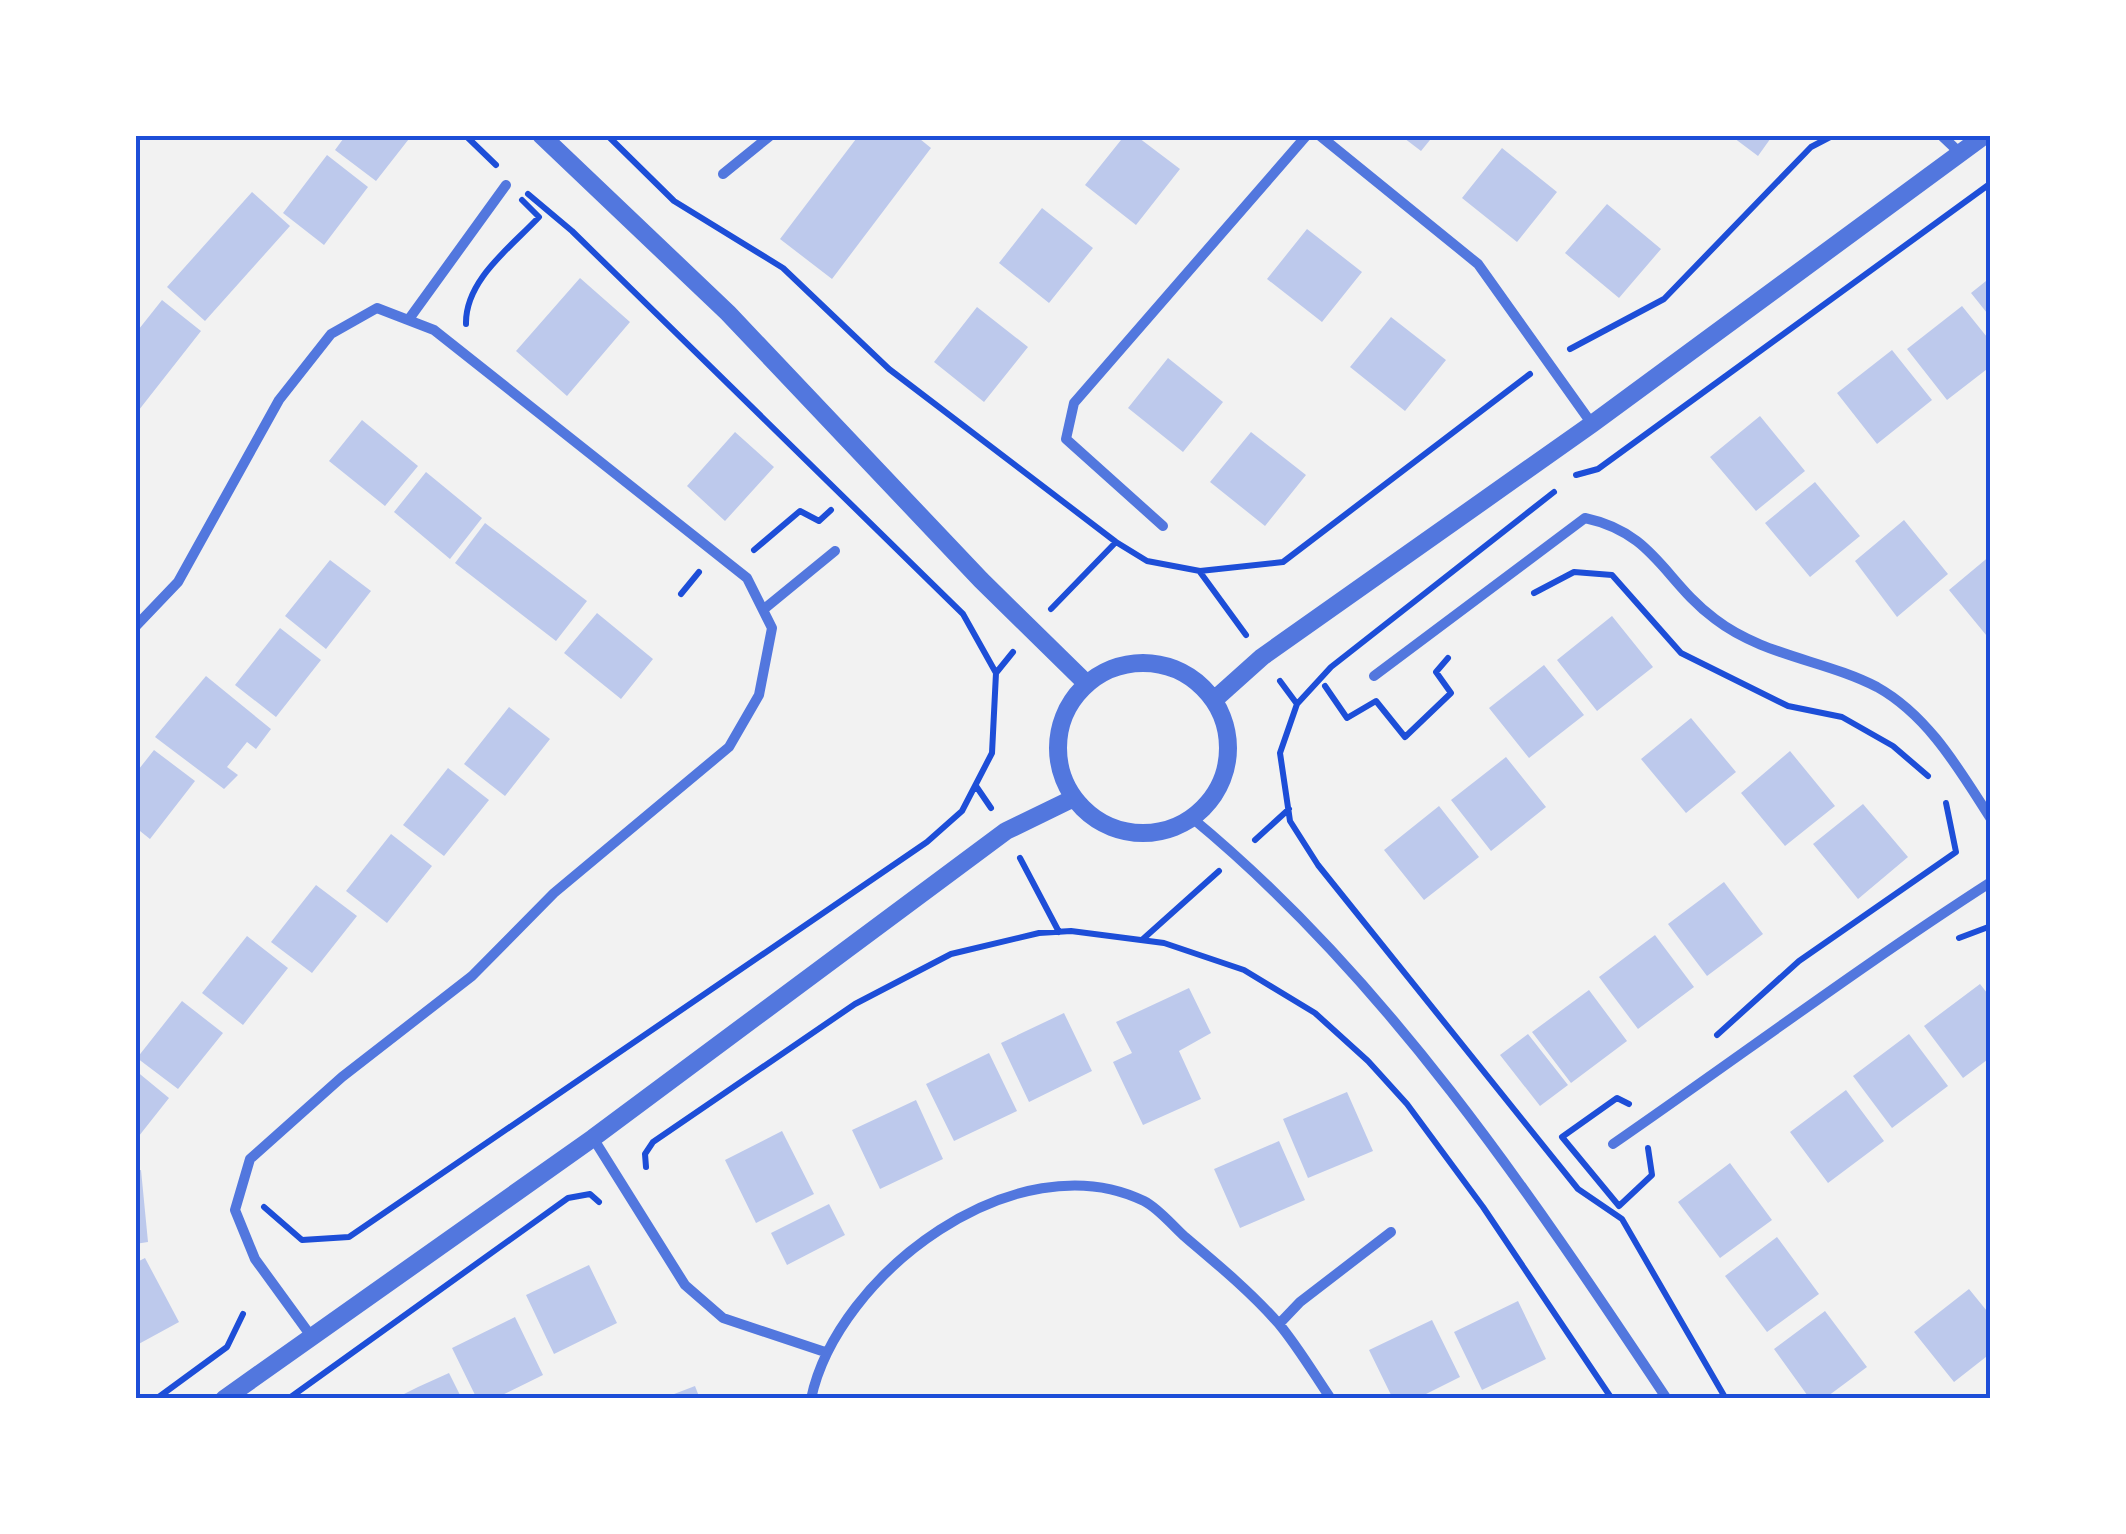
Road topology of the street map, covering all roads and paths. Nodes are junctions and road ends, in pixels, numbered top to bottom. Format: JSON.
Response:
{"nodes":[{"id":1,"x":541,"y":135,"type":"edge"},
{"id":2,"x":607,"y":135,"type":"edge"},
{"id":3,"x":771,"y":135,"type":"edge"},
{"id":4,"x":1307,"y":135,"type":"edge"},
{"id":5,"x":1319,"y":135,"type":"edge"},
{"id":6,"x":1834,"y":135,"type":"edge"},
{"id":7,"x":1941,"y":135,"type":"edge"},
{"id":8,"x":1985,"y":135,"type":"edge"},
{"id":9,"x":1960,"y":153,"type":"junction"},
{"id":10,"x":723,"y":174,"type":"dead end"},
{"id":11,"x":1991,"y":183,"type":"edge"},
{"id":12,"x":506,"y":186,"type":"joint"},
{"id":13,"x":408,"y":318,"type":"junction"},
{"id":14,"x":471,"y":333,"type":"dead end"},
{"id":15,"x":1548,"y":361,"type":"junction"},
{"id":16,"x":1592,"y":424,"type":"junction"},
{"id":17,"x":831,"y":510,"type":"dead end"},
{"id":18,"x":1163,"y":526,"type":"dead end"},
{"id":19,"x":742,"y":545,"type":"dead end"},
{"id":20,"x":835,"y":550,"type":"dead end"},
{"id":21,"x":1528,"y":597,"type":"dead end"},
{"id":22,"x":763,"y":610,"type":"junction"},
{"id":23,"x":135,"y":626,"type":"edge"},
{"id":24,"x":1460,"y":648,"type":"dead end"},
{"id":25,"x":1374,"y":676,"type":"dead end"},
{"id":26,"x":1086,"y":683,"type":"junction"},
{"id":27,"x":1325,"y":686,"type":"dead end"},
{"id":28,"x":1214,"y":700,"type":"junction"},
{"id":29,"x":1936,"y":783,"type":"dead end"},
{"id":30,"x":1942,"y":795,"type":"dead end"},
{"id":31,"x":1074,"y":798,"type":"junction"},
{"id":32,"x":1192,"y":818,"type":"junction"},
{"id":33,"x":1991,"y":819,"type":"edge"},
{"id":34,"x":1991,"y":882,"type":"edge"},
{"id":35,"x":1991,"y":926,"type":"edge"},
{"id":36,"x":1954,"y":939,"type":"dead end"},
{"id":37,"x":1714,"y":1038,"type":"dead end"},
{"id":38,"x":1644,"y":1094,"type":"dead end"},
{"id":39,"x":593,"y":1138,"type":"junction"},
{"id":40,"x":1613,"y":1144,"type":"dead end"},
{"id":41,"x":1648,"y":1145,"type":"dead end"},
{"id":42,"x":646,"y":1170,"type":"dead end"},
{"id":43,"x":600,"y":1202,"type":"dead end"},
{"id":44,"x":260,"y":1204,"type":"dead end"},
{"id":45,"x":1390,"y":1232,"type":"dead end"},
{"id":46,"x":302,"y":1240,"type":"dead end"},
{"id":47,"x":243,"y":1314,"type":"dead end"},
{"id":48,"x":1279,"y":1324,"type":"junction"},
{"id":49,"x":312,"y":1336,"type":"junction"},
{"id":50,"x":825,"y":1352,"type":"junction"},
{"id":51,"x":156,"y":1399,"type":"edge"},
{"id":52,"x":224,"y":1399,"type":"edge"},
{"id":53,"x":288,"y":1399,"type":"edge"},
{"id":54,"x":811,"y":1399,"type":"edge"},
{"id":55,"x":1331,"y":1399,"type":"edge"},
{"id":56,"x":1612,"y":1399,"type":"edge"},
{"id":57,"x":1668,"y":1399,"type":"edge"},
{"id":58,"x":1726,"y":1399,"type":"edge"}],
"edges":[{"from":1,"to":26,"type":"street"},
{"from":2,"to":15,"type":"path"},
{"from":3,"to":10,"type":"street"},
{"from":4,"to":18,"type":"street"},
{"from":5,"to":15,"type":"street"},
{"from":6,"to":15,"type":"path"},
{"from":7,"to":9,"type":"street"},
{"from":8,"to":9,"type":"street"},
{"from":9,"to":16,"type":"street"},
{"from":11,"to":58,"type":"path"},
{"from":12,"to":13,"type":"street"},
{"from":12,"to":14,"type":"path"},
{"from":13,"to":22,"type":"street"},
{"from":13,"to":23,"type":"street"},
{"from":15,"to":16,"type":"street"},
{"from":16,"to":28,"type":"street"},
{"from":17,"to":19,"type":"path"},
{"from":20,"to":22,"type":"street"},
{"from":21,"to":29,"type":"path"},
{"from":22,"to":49,"type":"street"},
{"from":24,"to":27,"type":"path"},
{"from":25,"to":33,"type":"street"},
{"from":26,"to":28,"type":"street"},
{"from":26,"to":31,"type":"street"},
{"from":28,"to":32,"type":"street"},
{"from":30,"to":37,"type":"path"},
{"from":31,"to":32,"type":"street"},
{"from":31,"to":39,"type":"street"},
{"from":32,"to":57,"type":"street"},
{"from":34,"to":40,"type":"street"},
{"from":35,"to":36,"type":"path"},
{"from":38,"to":41,"type":"path"},
{"from":39,"to":49,"type":"street"},
{"from":39,"to":50,"type":"street"},
{"from":42,"to":56,"type":"path"},
{"from":43,"to":53,"type":"path"},
{"from":44,"to":46,"type":"path"},
{"from":45,"to":48,"type":"street"},
{"from":47,"to":51,"type":"path"},
{"from":48,"to":50,"type":"street"},
{"from":48,"to":55,"type":"street"},
{"from":49,"to":52,"type":"street"},
{"from":50,"to":54,"type":"street"}]}
